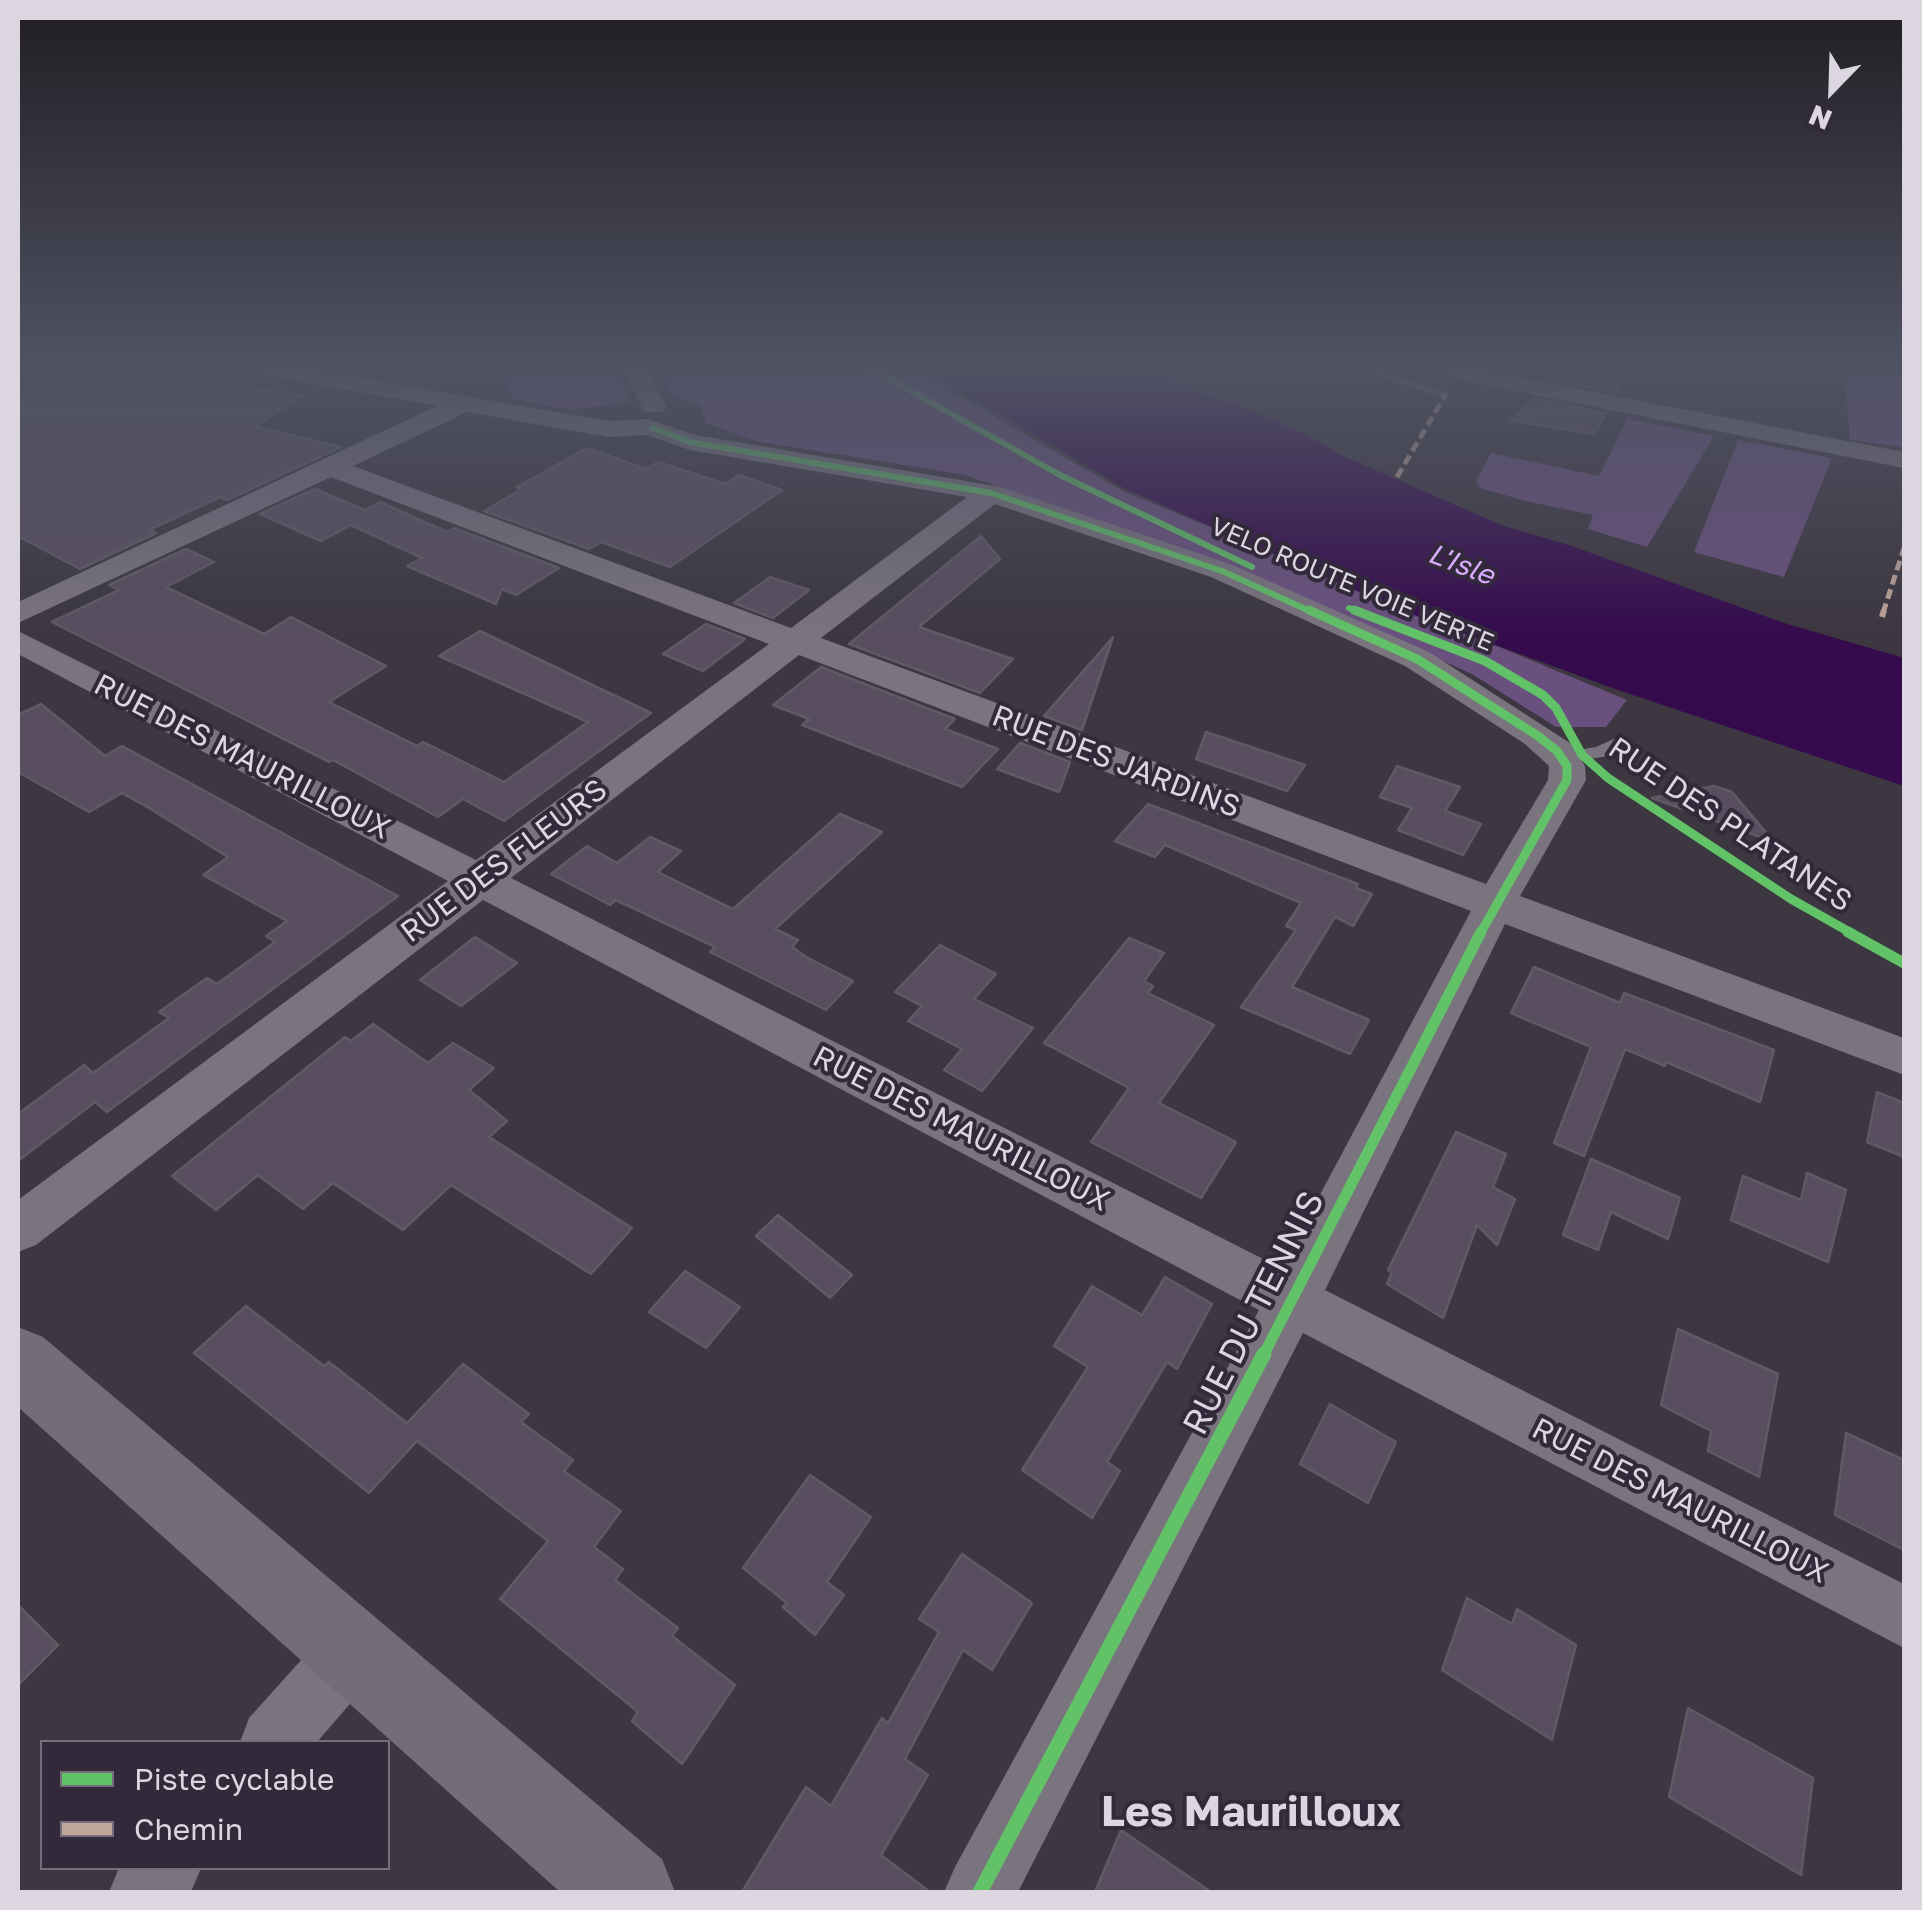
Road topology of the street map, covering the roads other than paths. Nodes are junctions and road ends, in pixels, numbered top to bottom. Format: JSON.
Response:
{"nodes":[{"id":1,"x":349,"y":456,"type":"edge"},
{"id":2,"x":775,"y":456,"type":"edge"},
{"id":3,"x":328,"y":466,"type":"junction"},
{"id":4,"x":991,"y":493,"type":"junction"},
{"id":5,"x":18,"y":614,"type":"edge"},
{"id":6,"x":18,"y":641,"type":"edge"},
{"id":7,"x":795,"y":641,"type":"junction"},
{"id":8,"x":1620,"y":742,"type":"dead end"},
{"id":9,"x":1562,"y":758,"type":"junction"},
{"id":10,"x":479,"y":880,"type":"junction"},
{"id":11,"x":1496,"y":904,"type":"junction"},
{"id":12,"x":1904,"y":1057,"type":"edge"},
{"id":13,"x":18,"y":1229,"type":"edge"},
{"id":14,"x":1292,"y":1300,"type":"junction"},
{"id":15,"x":18,"y":1361,"type":"edge"},
{"id":16,"x":1904,"y":1617,"type":"edge"},
{"id":17,"x":352,"y":1652,"type":"junction"},
{"id":18,"x":275,"y":1740,"type":"edge"},
{"id":19,"x":164,"y":1870,"type":"edge"},
{"id":20,"x":145,"y":1892,"type":"edge"},
{"id":21,"x":629,"y":1892,"type":"edge"},
{"id":22,"x":980,"y":1892,"type":"edge"}],
"edges":[{"from":1,"to":3,"type":"street"},
{"from":2,"to":4,"type":"street","name":"RUE DES PLATANES"},
{"from":3,"to":5,"type":"street"},
{"from":3,"to":7,"type":"street","name":"RUE DES JARDINS"},
{"from":4,"to":7,"type":"street","name":"RUE DES FLEURS"},
{"from":4,"to":9,"type":"street","name":"RUE DES PLATANES"},
{"from":6,"to":10,"type":"street","name":"RUE DES MAURILLOUX"},
{"from":7,"to":10,"type":"street","name":"RUE DES FLEURS"},
{"from":7,"to":11,"type":"street","name":"RUE DES JARDINS"},
{"from":8,"to":9,"type":"lane"},
{"from":9,"to":11,"type":"street","name":"RUE DU TENNIS"},
{"from":10,"to":13,"type":"street","name":"RUE DES FLEURS"},
{"from":10,"to":14,"type":"street","name":"RUE DES MAURILLOUX"},
{"from":11,"to":12,"type":"street","name":"RUE DES JARDINS"},
{"from":11,"to":14,"type":"street","name":"RUE DU TENNIS"},
{"from":14,"to":16,"type":"street","name":"RUE DES MAURILLOUX"},
{"from":14,"to":22,"type":"street","name":"RUE DU TENNIS"},
{"from":15,"to":17,"type":"main road"},
{"from":17,"to":18,"type":"street"},
{"from":17,"to":21,"type":"main road"},
{"from":19,"to":20,"type":"street"}]}
